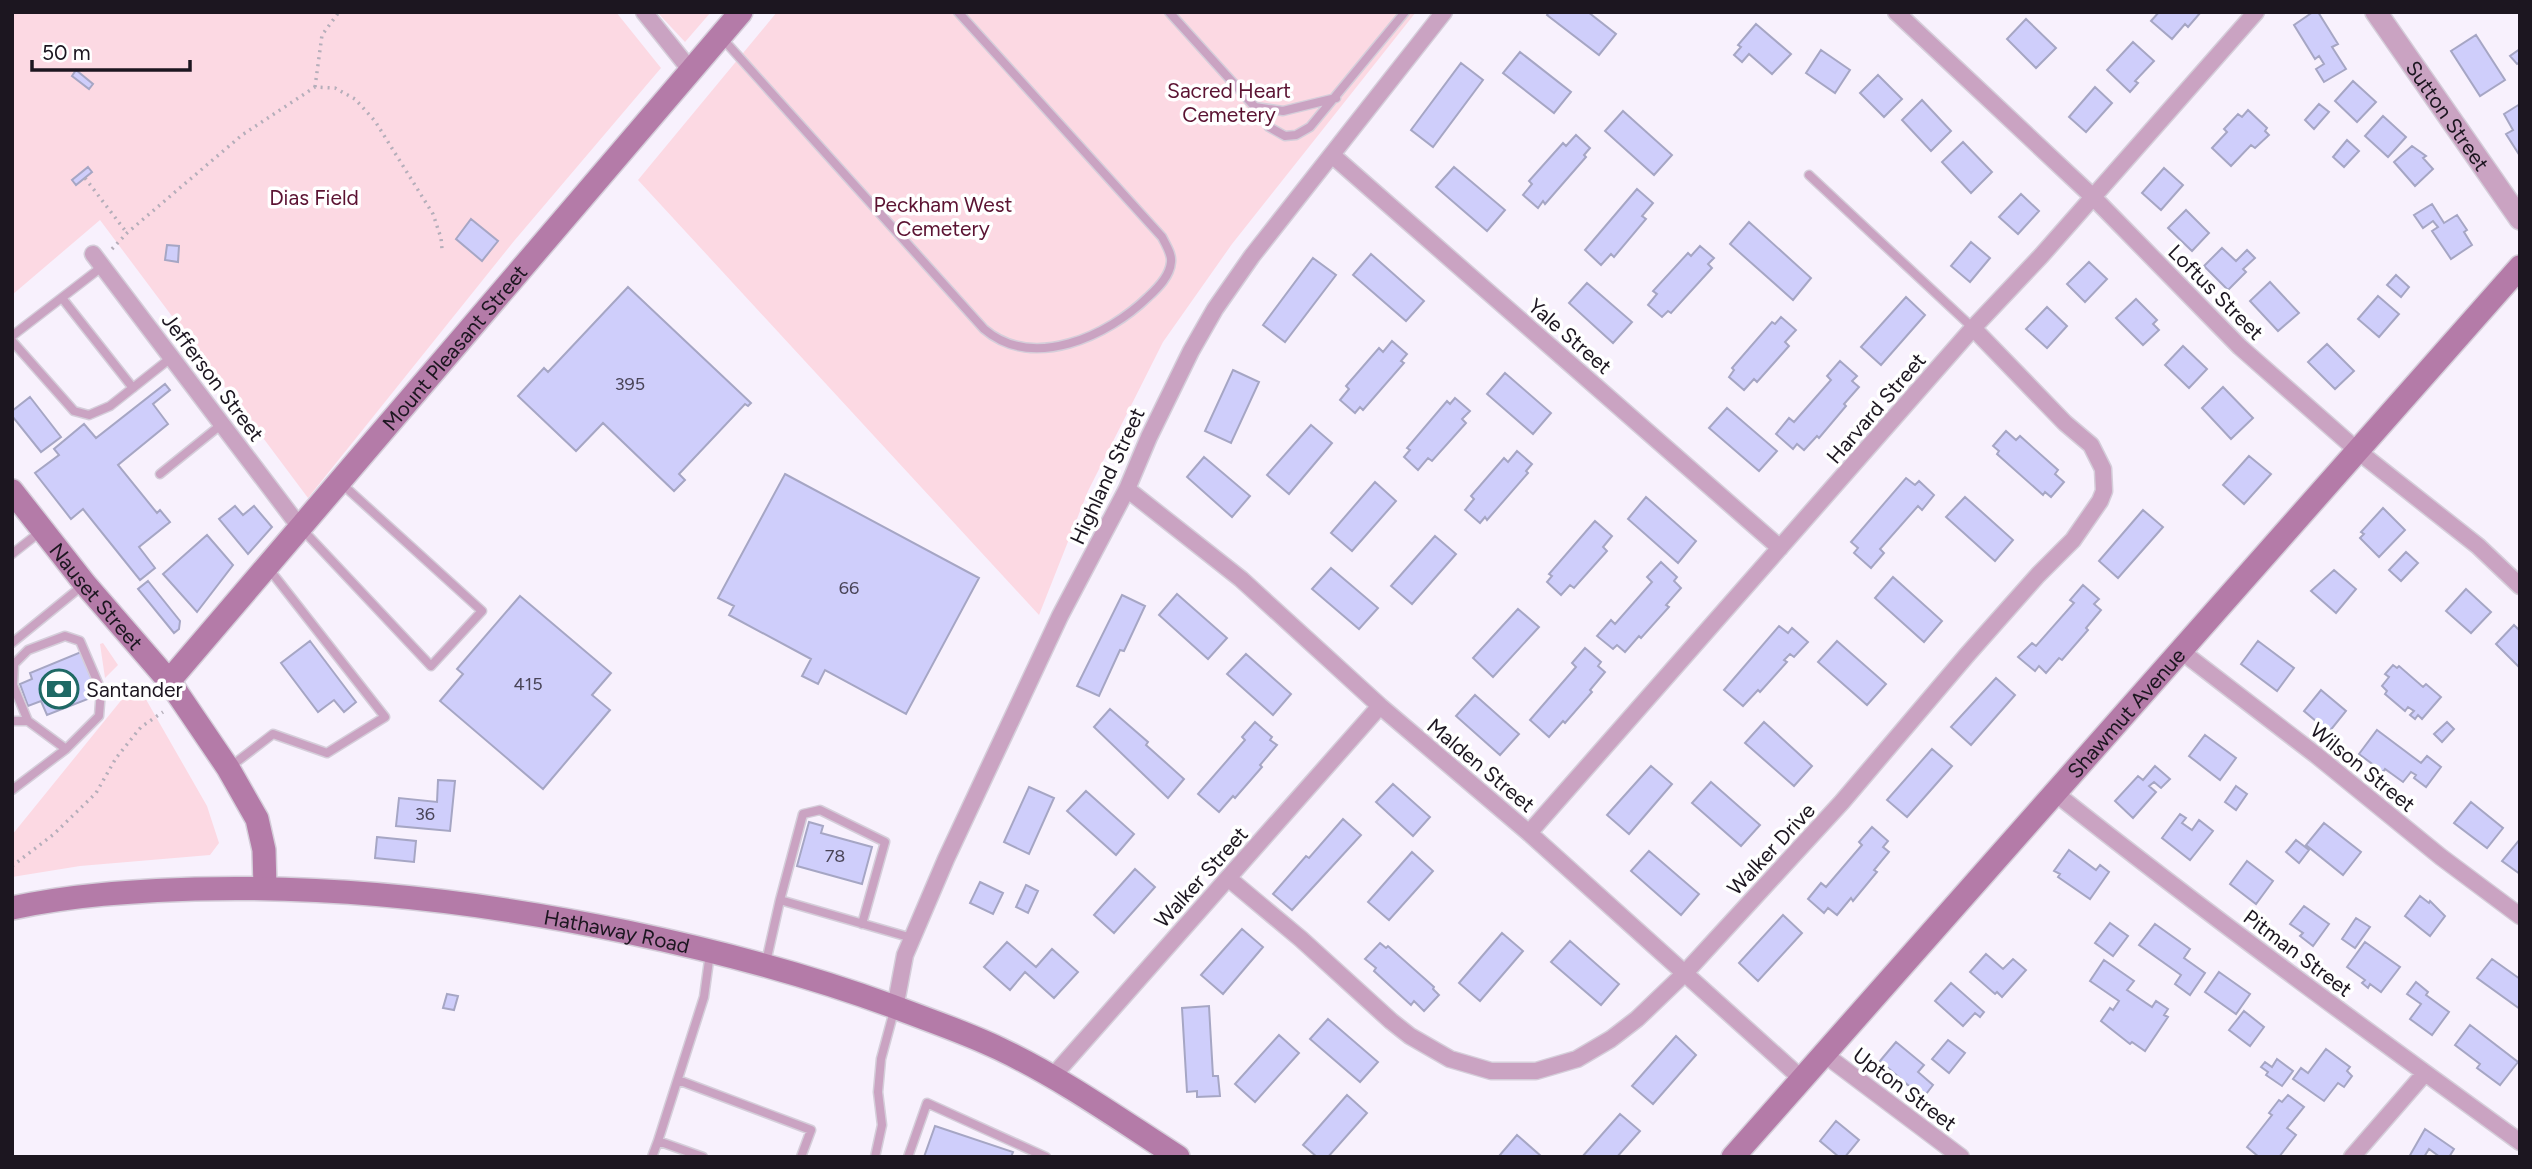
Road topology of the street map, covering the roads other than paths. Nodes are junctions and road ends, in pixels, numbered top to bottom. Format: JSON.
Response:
{"nodes":[{"id":1,"x":644,"y":12,"type":"edge"},
{"id":2,"x":741,"y":12,"type":"edge"},
{"id":3,"x":958,"y":12,"type":"edge"},
{"id":4,"x":1169,"y":12,"type":"edge"},
{"id":5,"x":1405,"y":12,"type":"edge"},
{"id":6,"x":1444,"y":12,"type":"edge"},
{"id":7,"x":1896,"y":12,"type":"edge"},
{"id":8,"x":2256,"y":12,"type":"edge"},
{"id":9,"x":2376,"y":12,"type":"edge"},
{"id":10,"x":720,"y":37,"type":"junction"},
{"id":11,"x":692,"y":72,"type":"junction"},
{"id":12,"x":1336,"y":98,"type":"junction"},
{"id":13,"x":1255,"y":107,"type":"junction"},
{"id":14,"x":1332,"y":155,"type":"junction"},
{"id":15,"x":1809,"y":175,"type":"dead end"},
{"id":16,"x":2092,"y":197,"type":"junction"},
{"id":17,"x":2520,"y":219,"type":"edge"},
{"id":18,"x":98,"y":260,"type":"joint"},
{"id":19,"x":2520,"y":267,"type":"edge"},
{"id":20,"x":62,"y":298,"type":"junction"},
{"id":21,"x":1973,"y":328,"type":"junction"},
{"id":22,"x":12,"y":338,"type":"edge"},
{"id":23,"x":172,"y":358,"type":"junction"},
{"id":24,"x":133,"y":388,"type":"junction"},
{"id":25,"x":222,"y":424,"type":"junction"},
{"id":26,"x":2359,"y":452,"type":"junction"},
{"id":27,"x":160,"y":474,"type":"dead end"},
{"id":28,"x":339,"y":482,"type":"junction"},
{"id":29,"x":1127,"y":489,"type":"junction"},
{"id":30,"x":12,"y":491,"type":"edge"},
{"id":31,"x":299,"y":526,"type":"junction"},
{"id":32,"x":43,"y":530,"type":"junction"},
{"id":33,"x":1780,"y":548,"type":"junction"},
{"id":34,"x":12,"y":555,"type":"edge"},
{"id":35,"x":267,"y":566,"type":"junction"},
{"id":36,"x":85,"y":584,"type":"junction"},
{"id":37,"x":2520,"y":586,"type":"edge"},
{"id":38,"x":12,"y":643,"type":"edge"},
{"id":39,"x":2181,"y":651,"type":"junction"},
{"id":40,"x":175,"y":690,"type":"junction"},
{"id":41,"x":1380,"y":706,"type":"junction"},
{"id":42,"x":12,"y":720,"type":"edge"},
{"id":43,"x":28,"y":721,"type":"junction"},
{"id":44,"x":65,"y":749,"type":"junction"},
{"id":45,"x":228,"y":768,"type":"junction"},
{"id":46,"x":12,"y":790,"type":"edge"},
{"id":47,"x":2055,"y":793,"type":"junction"},
{"id":48,"x":1529,"y":833,"type":"junction"},
{"id":49,"x":1228,"y":878,"type":"junction"},
{"id":50,"x":265,"y":887,"type":"junction"},
{"id":51,"x":780,"y":900,"type":"junction"},
{"id":52,"x":12,"y":908,"type":"edge"},
{"id":53,"x":2520,"y":916,"type":"edge"},
{"id":54,"x":862,"y":924,"type":"junction"},
{"id":55,"x":912,"y":938,"type":"junction"},
{"id":56,"x":710,"y":950,"type":"junction"},
{"id":57,"x":765,"y":965,"type":"junction"},
{"id":58,"x":1684,"y":974,"type":"junction"},
{"id":59,"x":895,"y":1008,"type":"junction"},
{"id":60,"x":1824,"y":1054,"type":"junction"},
{"id":61,"x":2425,"y":1073,"type":"junction"},
{"id":62,"x":1053,"y":1076,"type":"junction"},
{"id":63,"x":1802,"y":1079,"type":"junction"},
{"id":64,"x":678,"y":1080,"type":"junction"},
{"id":65,"x":658,"y":1141,"type":"junction"},
{"id":66,"x":2520,"y":1142,"type":"edge"},
{"id":67,"x":1742,"y":1154,"type":"edge"},
{"id":68,"x":1176,"y":1156,"type":"edge"},
{"id":69,"x":652,"y":1157,"type":"edge"},
{"id":70,"x":703,"y":1157,"type":"edge"},
{"id":71,"x":802,"y":1157,"type":"edge"},
{"id":72,"x":875,"y":1157,"type":"edge"},
{"id":73,"x":908,"y":1157,"type":"edge"},
{"id":74,"x":1046,"y":1157,"type":"edge"},
{"id":75,"x":1961,"y":1157,"type":"edge"},
{"id":76,"x":2352,"y":1157,"type":"edge"}],
"edges":[{"from":1,"to":11,"type":"street"},
{"from":2,"to":10,"type":"main road","name":"Mount Pleasant Street"},
{"from":3,"to":10,"type":"lane"},
{"from":4,"to":13,"type":"lane"},
{"from":5,"to":12,"type":"lane"},
{"from":6,"to":14,"type":"street","name":"Highland Street"},
{"from":7,"to":16,"type":"street","name":"Loftus Street"},
{"from":8,"to":16,"type":"street","name":"Harvard Street"},
{"from":9,"to":17,"type":"street","name":"Sutton Street"},
{"from":10,"to":11,"type":"main road","name":"Mount Pleasant Street"},
{"from":11,"to":28,"type":"main road","name":"Mount Pleasant Street"},
{"from":12,"to":13,"type":"lane"},
{"from":12,"to":13,"type":"lane"},
{"from":14,"to":29,"type":"street","name":"Highland Street"},
{"from":14,"to":33,"type":"street","name":"Yale Street"},
{"from":15,"to":21,"type":"lane"},
{"from":16,"to":21,"type":"street","name":"Harvard Street"},
{"from":16,"to":26,"type":"street","name":"Loftus Street"},
{"from":18,"to":20,"type":"lane"},
{"from":18,"to":23,"type":"street","name":"Jefferson Street"},
{"from":19,"to":26,"type":"main road","name":"Shawmut Avenue"},
{"from":20,"to":22,"type":"lane"},
{"from":20,"to":24,"type":"lane"},
{"from":21,"to":33,"type":"street","name":"Harvard Street"},
{"from":21,"to":58,"type":"street","name":"Walker Drive"},
{"from":22,"to":24,"type":"lane"},
{"from":23,"to":24,"type":"lane"},
{"from":23,"to":25,"type":"street","name":"Jefferson Street"},
{"from":25,"to":27,"type":"lane"},
{"from":25,"to":31,"type":"street","name":"Jefferson Street"},
{"from":26,"to":37,"type":"street","name":"Loftus Street"},
{"from":26,"to":39,"type":"main road","name":"Shawmut Avenue"},
{"from":28,"to":31,"type":"main road","name":"Mount Pleasant Street"},
{"from":28,"to":31,"type":"lane"},
{"from":29,"to":41,"type":"street","name":"Malden Street"},
{"from":29,"to":55,"type":"street","name":"Highland Street"},
{"from":30,"to":32,"type":"main road","name":"Nauset Street"},
{"from":31,"to":35,"type":"main road","name":"Mount Pleasant Street"},
{"from":32,"to":34,"type":"lane"},
{"from":32,"to":36,"type":"main road","name":"Nauset Street"},
{"from":33,"to":48,"type":"street","name":"Harvard Street"},
{"from":35,"to":40,"type":"main road","name":"Mount Pleasant Street"},
{"from":35,"to":45,"type":"lane"},
{"from":36,"to":38,"type":"lane"},
{"from":36,"to":40,"type":"main road","name":"Nauset Street"},
{"from":39,"to":47,"type":"main road","name":"Shawmut Avenue"},
{"from":39,"to":53,"type":"street","name":"Wilson Street"},
{"from":40,"to":45,"type":"main road","name":"Nauset Street"},
{"from":41,"to":48,"type":"street","name":"Malden Street"},
{"from":41,"to":49,"type":"street","name":"Walker Street"},
{"from":42,"to":43,"type":"lane"},
{"from":43,"to":44,"type":"lane"},
{"from":43,"to":44,"type":"lane"},
{"from":44,"to":46,"type":"lane"},
{"from":45,"to":50,"type":"main road","name":"Nauset Street"},
{"from":47,"to":60,"type":"main road","name":"Shawmut Avenue"},
{"from":47,"to":61,"type":"street","name":"Pitman Street"},
{"from":48,"to":58,"type":"street","name":"Malden Street"},
{"from":49,"to":58,"type":"street","name":"Walker Drive"},
{"from":49,"to":62,"type":"street","name":"Walker Street"},
{"from":50,"to":52,"type":"main road","name":"Hathaway Road"},
{"from":50,"to":56,"type":"main road","name":"Hathaway Road"},
{"from":51,"to":54,"type":"lane"},
{"from":51,"to":54,"type":"lane"},
{"from":51,"to":57,"type":"lane"},
{"from":54,"to":55,"type":"lane"},
{"from":55,"to":59,"type":"street","name":"Highland Street"},
{"from":56,"to":57,"type":"main road","name":"Hathaway Road"},
{"from":56,"to":64,"type":"lane"},
{"from":57,"to":59,"type":"main road","name":"Hathaway Road"},
{"from":58,"to":63,"type":"street","name":"Malden Street"},
{"from":59,"to":62,"type":"main road","name":"Hathaway Road"},
{"from":59,"to":72,"type":"lane"},
{"from":60,"to":63,"type":"main road","name":"Shawmut Avenue"},
{"from":60,"to":75,"type":"street","name":"Upton Street"},
{"from":61,"to":66,"type":"street","name":"Pitman Street"},
{"from":61,"to":76,"type":"street"},
{"from":62,"to":68,"type":"main road","name":"Hathaway Road"},
{"from":63,"to":67,"type":"main road","name":"Shawmut Avenue"},
{"from":64,"to":65,"type":"lane"},
{"from":64,"to":71,"type":"lane"},
{"from":65,"to":69,"type":"lane"},
{"from":65,"to":70,"type":"lane"},
{"from":73,"to":74,"type":"lane"}]}
